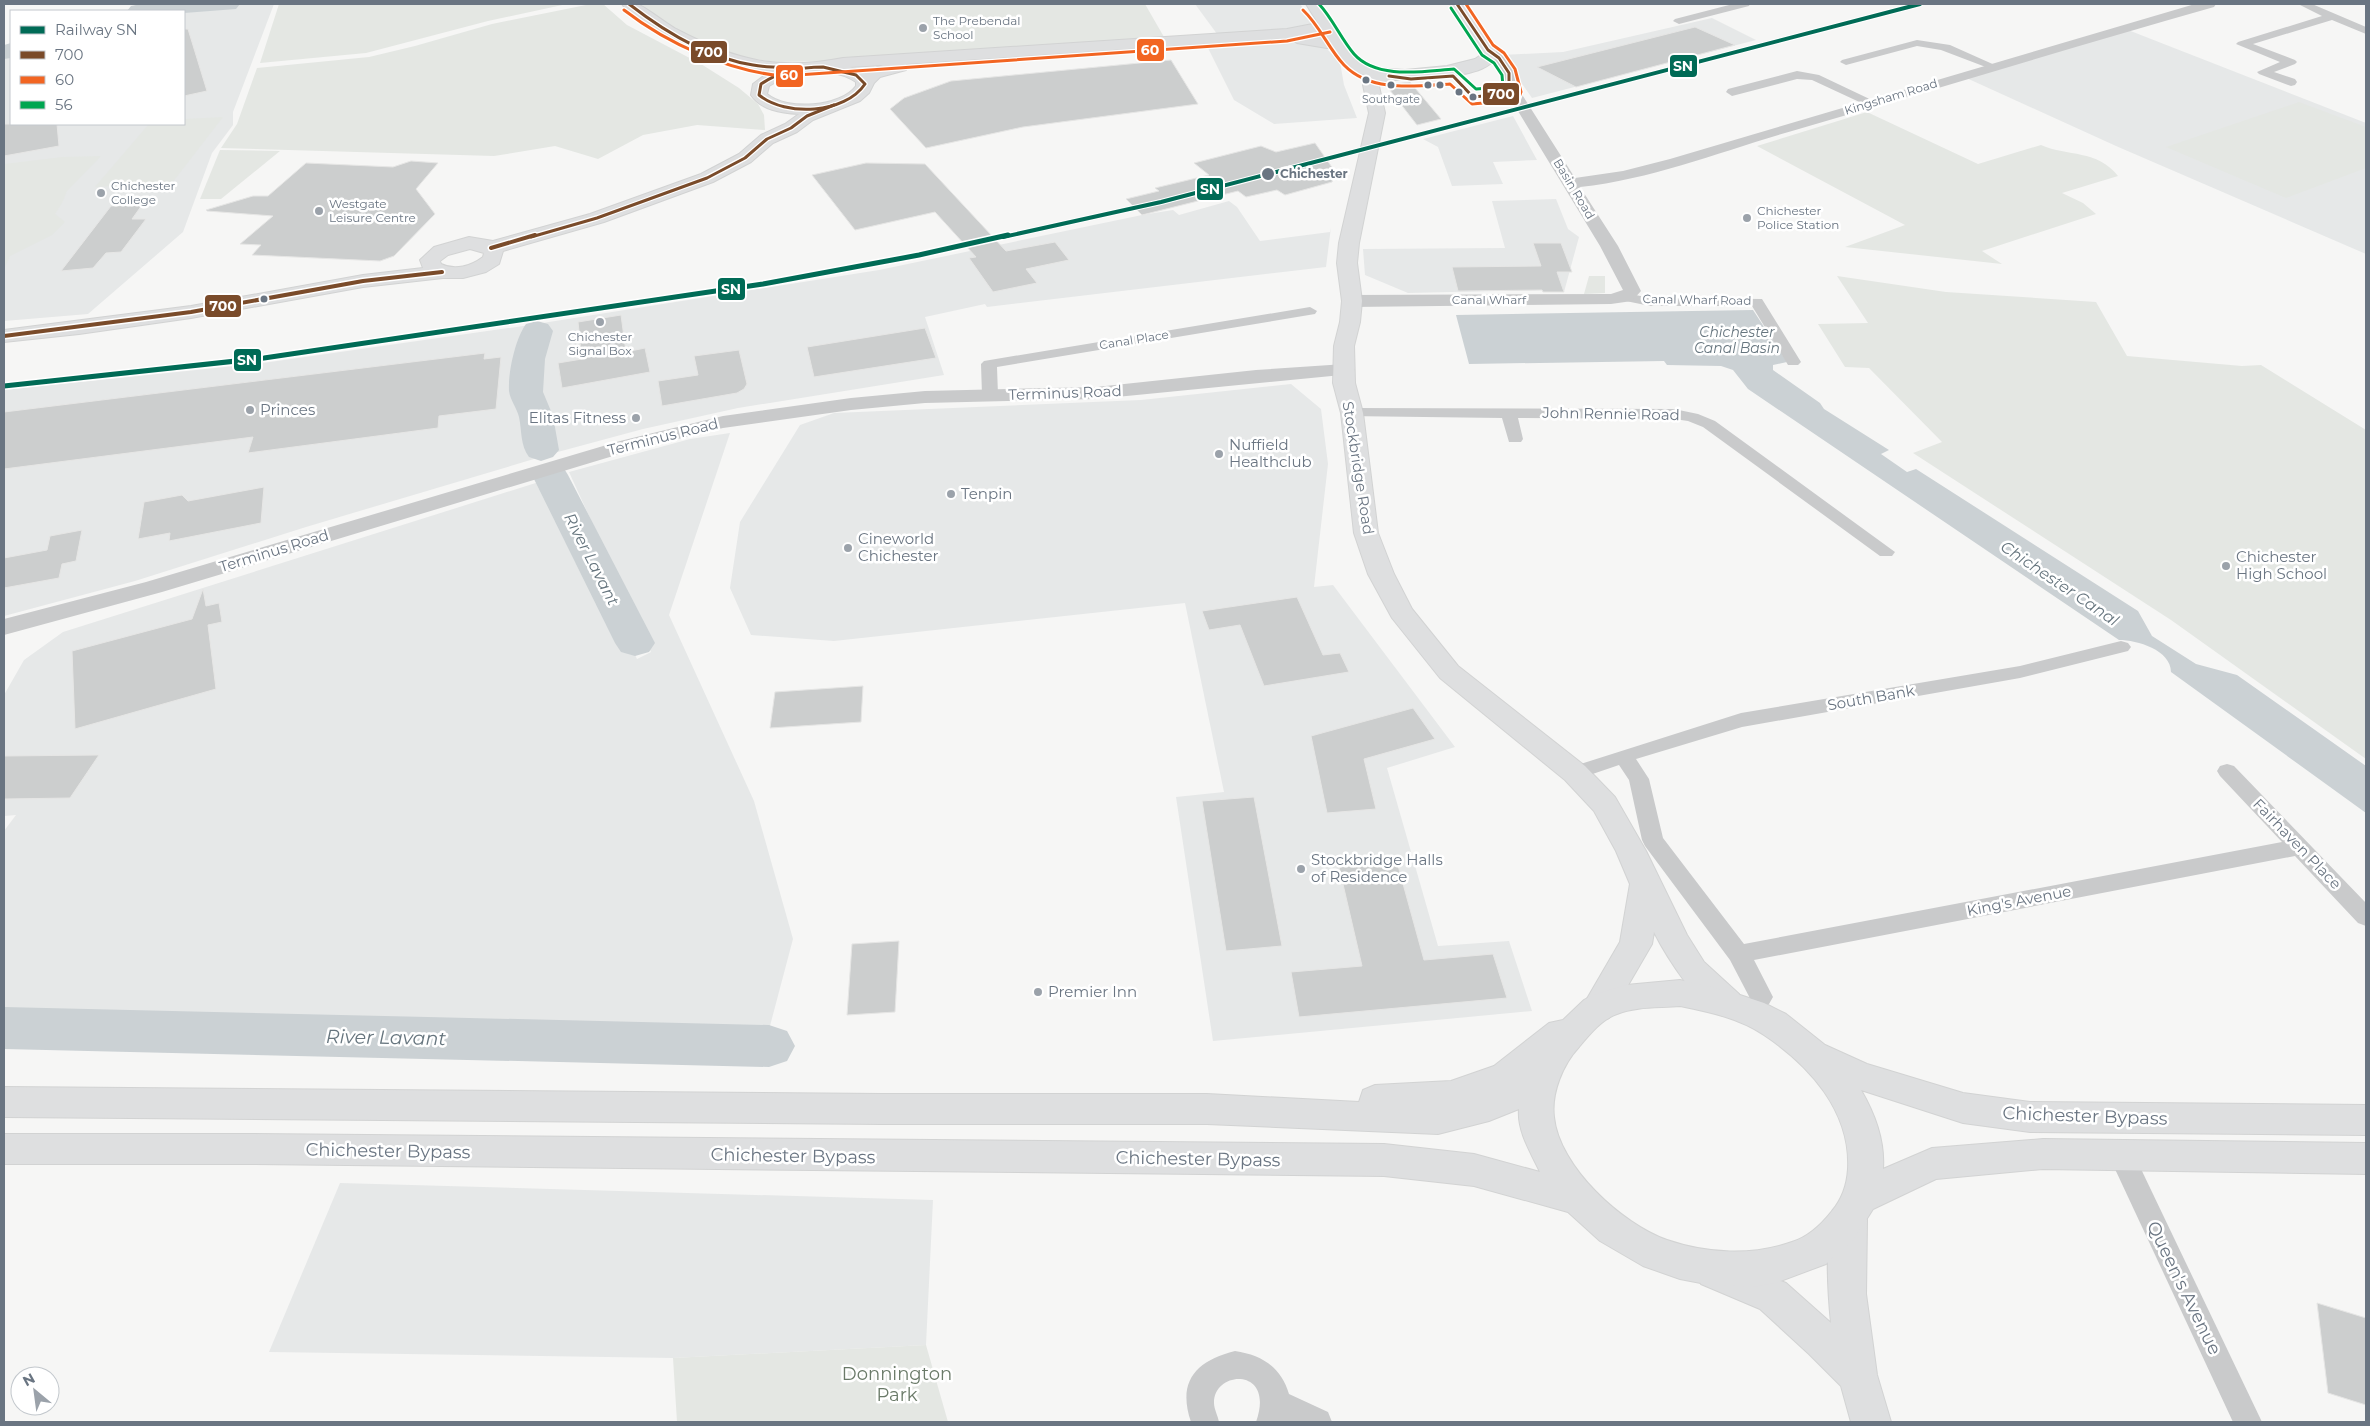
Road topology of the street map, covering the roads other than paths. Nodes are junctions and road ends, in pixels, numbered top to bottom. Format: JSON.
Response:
{"nodes":[{"id":1,"x":614,"y":4,"type":"edge"},
{"id":2,"x":629,"y":4,"type":"edge"},
{"id":3,"x":1457,"y":4,"type":"edge"},
{"id":4,"x":1745,"y":4,"type":"edge"},
{"id":5,"x":2209,"y":4,"type":"edge"},
{"id":6,"x":2303,"y":4,"type":"edge"},
{"id":7,"x":1312,"y":5,"type":"edge"},
{"id":8,"x":2331,"y":16,"type":"junction"},
{"id":9,"x":1679,"y":21,"type":"dead end"},
{"id":10,"x":1328,"y":25,"type":"junction"},
{"id":11,"x":2366,"y":31,"type":"edge"},
{"id":12,"x":1342,"y":46,"type":"junction"},
{"id":13,"x":1488,"y":50,"type":"junction"},
{"id":14,"x":1350,"y":62,"type":"junction"},
{"id":15,"x":1846,"y":62,"type":"dead end"},
{"id":16,"x":1990,"y":66,"type":"junction"},
{"id":17,"x":823,"y":67,"type":"junction"},
{"id":18,"x":800,"y":68,"type":"junction"},
{"id":19,"x":1463,"y":68,"type":"junction"},
{"id":20,"x":1389,"y":76,"type":"junction"},
{"id":21,"x":1509,"y":81,"type":"junction"},
{"id":22,"x":2291,"y":82,"type":"dead end"},
{"id":23,"x":864,"y":86,"type":"junction"},
{"id":24,"x":1732,"y":92,"type":"dead end"},
{"id":25,"x":763,"y":96,"type":"junction"},
{"id":26,"x":1872,"y":103,"type":"junction"},
{"id":27,"x":834,"y":105,"type":"junction"},
{"id":28,"x":1374,"y":125,"type":"junction"},
{"id":29,"x":767,"y":139,"type":"junction"},
{"id":30,"x":1570,"y":183,"type":"junction"},
{"id":31,"x":491,"y":248,"type":"junction"},
{"id":32,"x":436,"y":266,"type":"junction"},
{"id":33,"x":1626,"y":297,"type":"junction"},
{"id":34,"x":1352,"y":300,"type":"junction"},
{"id":35,"x":1310,"y":312,"type":"dead end"},
{"id":36,"x":4,"y":336,"type":"edge"},
{"id":37,"x":1793,"y":362,"type":"dead end"},
{"id":38,"x":1345,"y":370,"type":"junction"},
{"id":39,"x":990,"y":395,"type":"junction"},
{"id":40,"x":1352,"y":413,"type":"junction"},
{"id":41,"x":1509,"y":413,"type":"junction"},
{"id":42,"x":1515,"y":438,"type":"dead end"},
{"id":43,"x":1886,"y":552,"type":"dead end"},
{"id":44,"x":4,"y":627,"type":"edge"},
{"id":45,"x":2120,"y":647,"type":"dead end"},
{"id":46,"x":1623,"y":756,"type":"junction"},
{"id":47,"x":2227,"y":771,"type":"dead end"},
{"id":48,"x":1575,"y":773,"type":"junction"},
{"id":49,"x":2299,"y":847,"type":"junction"},
{"id":50,"x":1645,"y":884,"type":"junction"},
{"id":51,"x":2366,"y":918,"type":"edge"},
{"id":52,"x":1739,"y":954,"type":"junction"},
{"id":53,"x":1604,"y":996,"type":"junction"},
{"id":54,"x":1761,"y":997,"type":"dead end"},
{"id":55,"x":1727,"y":1003,"type":"junction"},
{"id":56,"x":1814,"y":1054,"type":"junction"},
{"id":57,"x":1543,"y":1083,"type":"junction"},
{"id":58,"x":4,"y":1102,"type":"edge"},
{"id":59,"x":1207,"y":1109,"type":"junction"},
{"id":60,"x":2366,"y":1120,"type":"edge"},
{"id":61,"x":4,"y":1149,"type":"edge"},
{"id":62,"x":2121,"y":1154,"type":"junction"},
{"id":63,"x":2366,"y":1159,"type":"edge"},
{"id":64,"x":1577,"y":1198,"type":"junction"},
{"id":65,"x":1855,"y":1208,"type":"junction"},
{"id":66,"x":1704,"y":1268,"type":"junction"},
{"id":67,"x":1857,"y":1375,"type":"junction"},
{"id":68,"x":1273,"y":1413,"type":"edge"},
{"id":69,"x":1205,"y":1422,"type":"edge"},
{"id":70,"x":1318,"y":1422,"type":"edge"},
{"id":71,"x":1871,"y":1422,"type":"edge"},
{"id":72,"x":2248,"y":1422,"type":"edge"}],
"edges":[{"from":1,"to":25,"type":"main road"},
{"from":2,"to":18,"type":"main road"},
{"from":3,"to":13,"type":"main road"},
{"from":4,"to":9,"type":"street"},
{"from":5,"to":16,"type":"street","name":"Kingsham Road"},
{"from":6,"to":8,"type":"street"},
{"from":7,"to":10,"type":"main road"},
{"from":8,"to":11,"type":"street"},
{"from":8,"to":22,"type":"street"},
{"from":10,"to":12,"type":"main road"},
{"from":10,"to":17,"type":"main road"},
{"from":12,"to":14,"type":"main road"},
{"from":12,"to":23,"type":"main road"},
{"from":13,"to":19,"type":"main road"},
{"from":13,"to":21,"type":"street","name":"Basin Road"},
{"from":14,"to":20,"type":"main road"},
{"from":14,"to":28,"type":"main road"},
{"from":15,"to":16,"type":"street"},
{"from":16,"to":26,"type":"street","name":"Kingsham Road"},
{"from":17,"to":18,"type":"main road"},
{"from":17,"to":23,"type":"main road"},
{"from":18,"to":25,"type":"main road"},
{"from":19,"to":20,"type":"main road"},
{"from":19,"to":21,"type":"street"},
{"from":20,"to":28,"type":"main road","name":"Stockbridge Road"},
{"from":21,"to":30,"type":"street","name":"Basin Road"},
{"from":23,"to":27,"type":"main road"},
{"from":24,"to":26,"type":"street"},
{"from":25,"to":27,"type":"main road"},
{"from":25,"to":29,"type":"main road"},
{"from":26,"to":30,"type":"street","name":"Kingsham Road"},
{"from":27,"to":29,"type":"main road"},
{"from":28,"to":34,"type":"main road","name":"Stockbridge Road"},
{"from":29,"to":31,"type":"main road"},
{"from":30,"to":33,"type":"street","name":"Basin Road"},
{"from":31,"to":32,"type":"main road"},
{"from":31,"to":32,"type":"main road"},
{"from":32,"to":36,"type":"main road"},
{"from":33,"to":34,"type":"street","name":"Canal Wharf"},
{"from":33,"to":37,"type":"street","name":"Canal Wharf Road"},
{"from":34,"to":38,"type":"main road","name":"Stockbridge Road"},
{"from":35,"to":39,"type":"street","name":"Canal Place"},
{"from":38,"to":39,"type":"street","name":"Terminus Road"},
{"from":38,"to":40,"type":"main road","name":"Stockbridge Road"},
{"from":39,"to":44,"type":"street","name":"Terminus Road"},
{"from":40,"to":41,"type":"street","name":"John Rennie Road"},
{"from":40,"to":48,"type":"main road","name":"Stockbridge Road"},
{"from":41,"to":42,"type":"street"},
{"from":41,"to":43,"type":"street","name":"John Rennie Road"},
{"from":45,"to":46,"type":"street","name":"South Bank"},
{"from":46,"to":48,"type":"street","name":"South Bank"},
{"from":46,"to":52,"type":"street"},
{"from":47,"to":49,"type":"street","name":"Fairhaven Place"},
{"from":48,"to":50,"type":"main road","name":"Stockbridge Road"},
{"from":49,"to":51,"type":"street","name":"Fairhaven Place"},
{"from":49,"to":52,"type":"street","name":"King's Avenue"},
{"from":50,"to":53,"type":"main road"},
{"from":50,"to":55,"type":"main road","name":"Stockbridge Road"},
{"from":52,"to":54,"type":"street"},
{"from":53,"to":55,"type":"main road"},
{"from":53,"to":57,"type":"main road"},
{"from":53,"to":59,"type":"main road"},
{"from":55,"to":56,"type":"main road"},
{"from":56,"to":60,"type":"main road","name":"Chichester Bypass"},
{"from":56,"to":65,"type":"main road"},
{"from":57,"to":59,"type":"main road"},
{"from":57,"to":64,"type":"main road"},
{"from":58,"to":59,"type":"main road"},
{"from":61,"to":64,"type":"main road","name":"Chichester Bypass"},
{"from":62,"to":63,"type":"main road"},
{"from":62,"to":65,"type":"main road"},
{"from":62,"to":72,"type":"street","name":"Queen's Avenue"},
{"from":64,"to":66,"type":"main road"},
{"from":65,"to":66,"type":"main road"},
{"from":65,"to":67,"type":"main road"},
{"from":66,"to":67,"type":"main road"},
{"from":67,"to":71,"type":"main road"},
{"from":68,"to":69,"type":"street"},
{"from":68,"to":70,"type":"street"}]}
